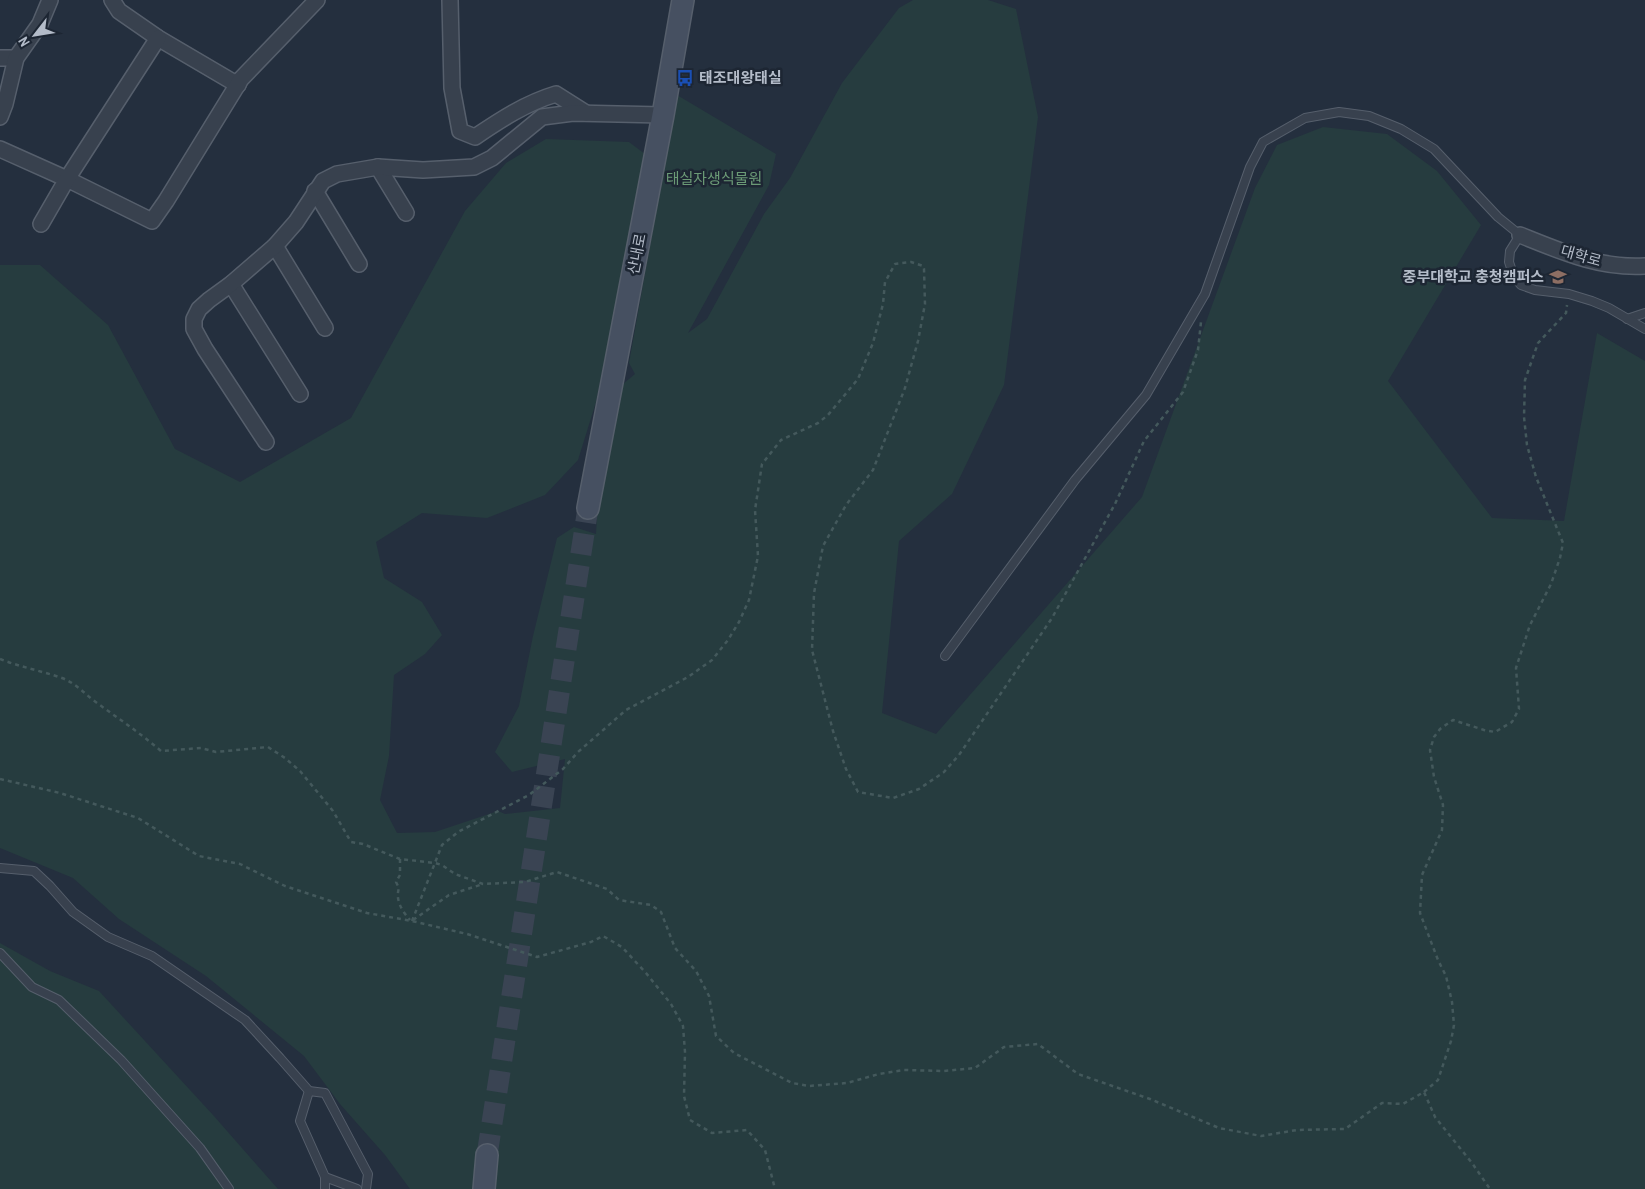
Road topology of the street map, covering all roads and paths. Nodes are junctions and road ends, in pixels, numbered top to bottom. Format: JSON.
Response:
{"nodes":[{"id":1,"x":50,"y":0,"type":"edge"},
{"id":2,"x":112,"y":0,"type":"edge"},
{"id":3,"x":317,"y":0,"type":"edge"},
{"id":4,"x":450,"y":0,"type":"edge"},
{"id":5,"x":683,"y":0,"type":"edge"},
{"id":6,"x":158,"y":38,"type":"junction"},
{"id":7,"x":0,"y":58,"type":"edge"},
{"id":8,"x":16,"y":58,"type":"junction"},
{"id":9,"x":238,"y":85,"type":"junction"},
{"id":10,"x":586,"y":113,"type":"junction"},
{"id":11,"x":664,"y":115,"type":"junction"},
{"id":12,"x":0,"y":117,"type":"edge"},
{"id":13,"x":0,"y":150,"type":"edge"},
{"id":14,"x":378,"y":167,"type":"junction"},
{"id":15,"x":66,"y":179,"type":"junction"},
{"id":16,"x":315,"y":191,"type":"junction"},
{"id":17,"x":406,"y":213,"type":"dead end"},
{"id":18,"x":41,"y":224,"type":"dead end"},
{"id":19,"x":1520,"y":235,"type":"junction"},
{"id":20,"x":275,"y":246,"type":"junction"},
{"id":21,"x":359,"y":264,"type":"dead end"},
{"id":22,"x":1645,"y":266,"type":"edge"},
{"id":23,"x":231,"y":284,"type":"junction"},
{"id":24,"x":1569,"y":294,"type":"junction"},
{"id":25,"x":1645,"y":313,"type":"edge"},
{"id":26,"x":1627,"y":319,"type":"junction"},
{"id":27,"x":1202,"y":322,"type":"dead end"},
{"id":28,"x":325,"y":328,"type":"dead end"},
{"id":29,"x":1645,"y":329,"type":"edge"},
{"id":30,"x":300,"y":394,"type":"dead end"},
{"id":31,"x":266,"y":442,"type":"dead end"},
{"id":32,"x":588,"y":508,"type":"tunnel mouth"},
{"id":33,"x":945,"y":656,"type":"dead end"},
{"id":34,"x":0,"y":659,"type":"edge"},
{"id":35,"x":0,"y":779,"type":"edge"},
{"id":36,"x":400,"y":860,"type":"junction"},
{"id":37,"x":435,"y":863,"type":"junction"},
{"id":38,"x":0,"y":868,"type":"edge"},
{"id":39,"x":483,"y":884,"type":"junction"},
{"id":40,"x":412,"y":921,"type":"junction"},
{"id":41,"x":0,"y":953,"type":"edge"},
{"id":42,"x":309,"y":1091,"type":"junction"},
{"id":43,"x":1424,"y":1092,"type":"junction"},
{"id":44,"x":487,"y":1155,"type":"tunnel mouth"},
{"id":45,"x":325,"y":1177,"type":"junction"},
{"id":46,"x":229,"y":1189,"type":"edge"},
{"id":47,"x":324,"y":1189,"type":"edge"},
{"id":48,"x":357,"y":1189,"type":"edge"},
{"id":49,"x":366,"y":1189,"type":"edge"},
{"id":50,"x":484,"y":1189,"type":"edge"},
{"id":51,"x":775,"y":1189,"type":"edge"},
{"id":52,"x":1490,"y":1189,"type":"edge"}],
"edges":[{"from":1,"to":8,"type":"street"},
{"from":2,"to":6,"type":"street"},
{"from":3,"to":9,"type":"street"},
{"from":4,"to":10,"type":"street"},
{"from":5,"to":11,"type":"street","name":"산내로"},
{"from":6,"to":9,"type":"street"},
{"from":6,"to":15,"type":"street"},
{"from":7,"to":8,"type":"street"},
{"from":8,"to":12,"type":"street"},
{"from":9,"to":15,"type":"street"},
{"from":10,"to":11,"type":"street"},
{"from":10,"to":14,"type":"street"},
{"from":11,"to":32,"type":"street","name":"산내로"},
{"from":13,"to":15,"type":"street"},
{"from":14,"to":16,"type":"street"},
{"from":14,"to":17,"type":"street"},
{"from":15,"to":18,"type":"street"},
{"from":16,"to":20,"type":"street"},
{"from":16,"to":21,"type":"street"},
{"from":19,"to":22,"type":"street","name":"대학로"},
{"from":19,"to":24,"type":"lane"},
{"from":19,"to":33,"type":"lane"},
{"from":20,"to":23,"type":"street"},
{"from":20,"to":28,"type":"street"},
{"from":23,"to":30,"type":"street"},
{"from":23,"to":31,"type":"street"},
{"from":24,"to":26,"type":"lane"},
{"from":24,"to":43,"type":"path"},
{"from":25,"to":26,"type":"lane"},
{"from":26,"to":29,"type":"lane"},
{"from":27,"to":37,"type":"path"},
{"from":34,"to":36,"type":"path"},
{"from":35,"to":40,"type":"path"},
{"from":36,"to":37,"type":"path"},
{"from":36,"to":40,"type":"path"},
{"from":37,"to":39,"type":"path"},
{"from":37,"to":40,"type":"path"},
{"from":38,"to":42,"type":"lane"},
{"from":39,"to":40,"type":"path"},
{"from":39,"to":43,"type":"path"},
{"from":40,"to":51,"type":"path"},
{"from":41,"to":46,"type":"lane"},
{"from":42,"to":45,"type":"lane"},
{"from":42,"to":49,"type":"lane"},
{"from":43,"to":52,"type":"path"},
{"from":44,"to":50,"type":"street"},
{"from":45,"to":47,"type":"lane"},
{"from":45,"to":48,"type":"lane"}]}
